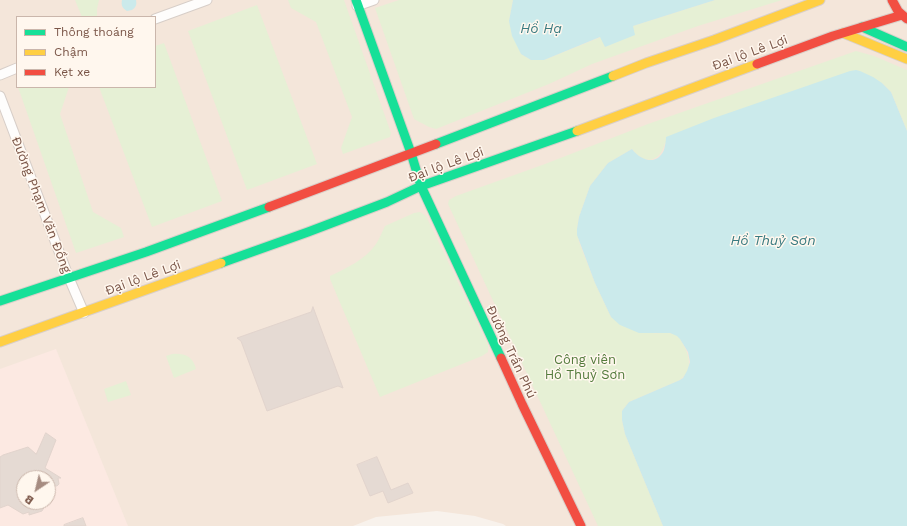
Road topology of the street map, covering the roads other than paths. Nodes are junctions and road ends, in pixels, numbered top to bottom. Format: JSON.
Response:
{"nodes":[{"id":1,"x":207,"y":0,"type":"edge"},
{"id":2,"x":374,"y":0,"type":"edge"},
{"id":3,"x":820,"y":0,"type":"edge"},
{"id":4,"x":892,"y":0,"type":"edge"},
{"id":5,"x":356,"y":3,"type":"edge"},
{"id":6,"x":905,"y":17,"type":"edge"},
{"id":7,"x":156,"y":19,"type":"edge"},
{"id":8,"x":862,"y":27,"type":"junction"},
{"id":9,"x":843,"y":33,"type":"junction"},
{"id":10,"x":907,"y":47,"type":"edge"},
{"id":11,"x":907,"y":60,"type":"edge"},
{"id":12,"x":16,"y":68,"type":"edge"},
{"id":13,"x":0,"y":75,"type":"edge"},
{"id":14,"x":0,"y":96,"type":"edge"},
{"id":15,"x":411,"y":153,"type":"junction"},
{"id":16,"x":421,"y":186,"type":"junction"},
{"id":17,"x":69,"y":278,"type":"junction"},
{"id":18,"x":0,"y":301,"type":"edge"},
{"id":19,"x":84,"y":313,"type":"junction"},
{"id":20,"x":0,"y":342,"type":"edge"},
{"id":21,"x":581,"y":526,"type":"edge"}],
"edges":[{"from":1,"to":7,"type":"street"},
{"from":2,"to":5,"type":"street"},
{"from":3,"to":15,"type":"main road","name":"Đại lộ Lê Lợi"},
{"from":4,"to":6,"type":"main road"},
{"from":5,"to":15,"type":"main road","name":"Đường Trần Phú"},
{"from":6,"to":8,"type":"main road","name":"Đại lộ Lê Lợi"},
{"from":8,"to":9,"type":"main road","name":"Đại lộ Lê Lợi"},
{"from":8,"to":10,"type":"main road"},
{"from":9,"to":11,"type":"main road"},
{"from":9,"to":16,"type":"main road","name":"Đại lộ Lê Lợi"},
{"from":12,"to":13,"type":"street"},
{"from":14,"to":17,"type":"street","name":"Đường Phạm Văn Đồng"},
{"from":15,"to":16,"type":"main road","name":"Đường Trần Phú"},
{"from":15,"to":17,"type":"main road","name":"Đại lộ Lê Lợi"},
{"from":16,"to":19,"type":"main road","name":"Đại lộ Lê Lợi"},
{"from":16,"to":21,"type":"main road","name":"Đường Trần Phú"},
{"from":17,"to":18,"type":"main road","name":"Đại lộ Lê Lợi"},
{"from":17,"to":19,"type":"street","name":"Đường Phạm Văn Đồng"},
{"from":19,"to":20,"type":"main road","name":"Đại lộ Lê Lợi"}]}
